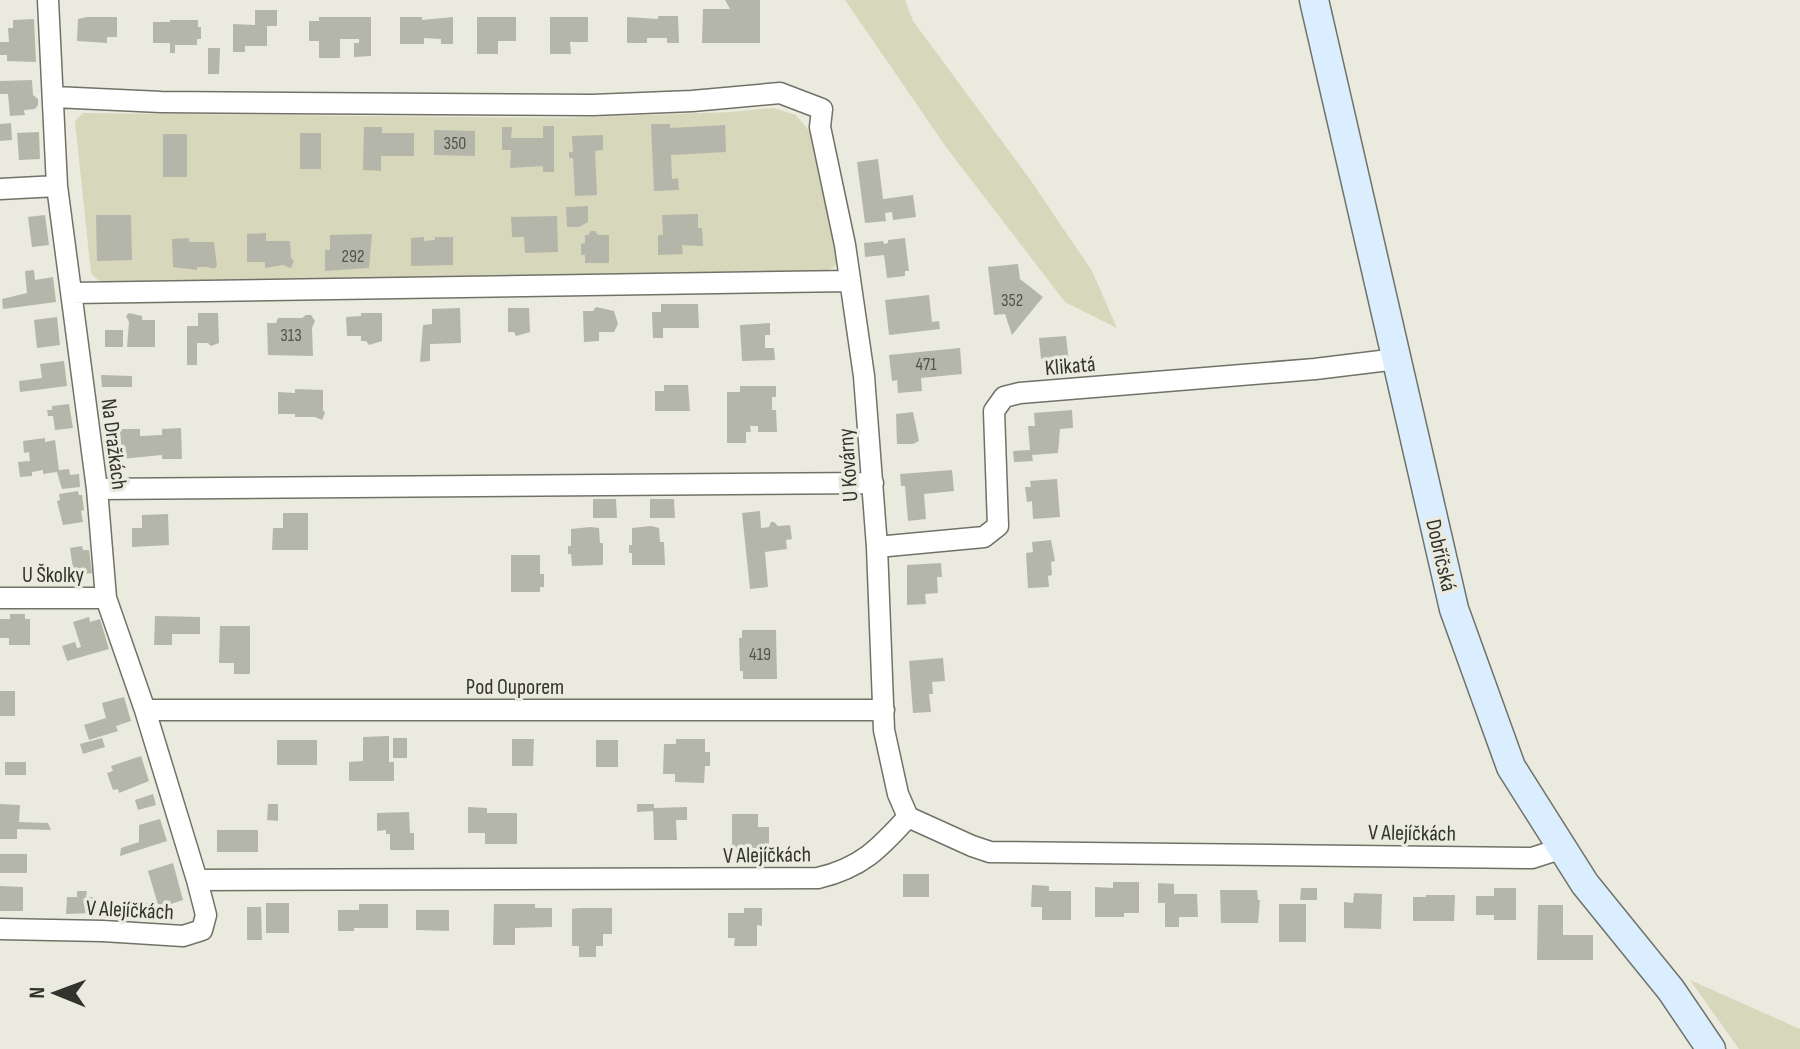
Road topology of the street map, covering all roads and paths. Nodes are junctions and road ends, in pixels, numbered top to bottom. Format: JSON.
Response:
{"nodes":[{"id":1,"x":48,"y":0,"type":"edge"},
{"id":2,"x":1314,"y":0,"type":"edge"},
{"id":3,"x":54,"y":97,"type":"junction"},
{"id":4,"x":57,"y":186,"type":"junction"},
{"id":5,"x":0,"y":189,"type":"edge"},
{"id":6,"x":850,"y":281,"type":"junction"},
{"id":7,"x":72,"y":293,"type":"junction"},
{"id":8,"x":1397,"y":359,"type":"junction"},
{"id":9,"x":873,"y":483,"type":"junction"},
{"id":10,"x":97,"y":489,"type":"junction"},
{"id":11,"x":877,"y":547,"type":"junction"},
{"id":12,"x":0,"y":598,"type":"edge"},
{"id":13,"x":106,"y":598,"type":"junction"},
{"id":14,"x":145,"y":710,"type":"junction"},
{"id":15,"x":884,"y":710,"type":"junction"},
{"id":16,"x":908,"y":817,"type":"junction"},
{"id":17,"x":1563,"y":848,"type":"junction"},
{"id":18,"x":197,"y":880,"type":"junction"},
{"id":19,"x":0,"y":929,"type":"edge"},
{"id":20,"x":1711,"y":1049,"type":"edge"}],
"edges":[{"from":1,"to":3,"type":"street","name":"Na Dražkách"},
{"from":2,"to":8,"type":"street","name":"Dobříčská"},
{"from":3,"to":4,"type":"street","name":"Na Dražkách"},
{"from":3,"to":6,"type":"street","name":"U Kovárny"},
{"from":4,"to":5,"type":"street"},
{"from":4,"to":7,"type":"street","name":"Na Dražkách"},
{"from":6,"to":7,"type":"street"},
{"from":6,"to":9,"type":"street","name":"U Kovárny"},
{"from":7,"to":10,"type":"street","name":"Na Dražkách"},
{"from":8,"to":11,"type":"street","name":"Klikatá"},
{"from":8,"to":17,"type":"street","name":"Dobříčská"},
{"from":9,"to":10,"type":"street"},
{"from":9,"to":11,"type":"street","name":"U Kovárny"},
{"from":10,"to":13,"type":"street","name":"Na Dražkách"},
{"from":11,"to":15,"type":"street","name":"U Kovárny"},
{"from":12,"to":13,"type":"street","name":"U Školky"},
{"from":13,"to":14,"type":"street","name":"Na Dražkách"},
{"from":14,"to":15,"type":"street","name":"Pod Ouporem"},
{"from":14,"to":18,"type":"street","name":"Na Dražkách"},
{"from":15,"to":16,"type":"street","name":"U Kovárny"},
{"from":16,"to":17,"type":"street","name":"V Alejíčkách"},
{"from":16,"to":18,"type":"street","name":"V Alejíčkách"},
{"from":17,"to":20,"type":"street","name":"Dobříčská"},
{"from":18,"to":19,"type":"street","name":"V Alejíčkách"}]}
